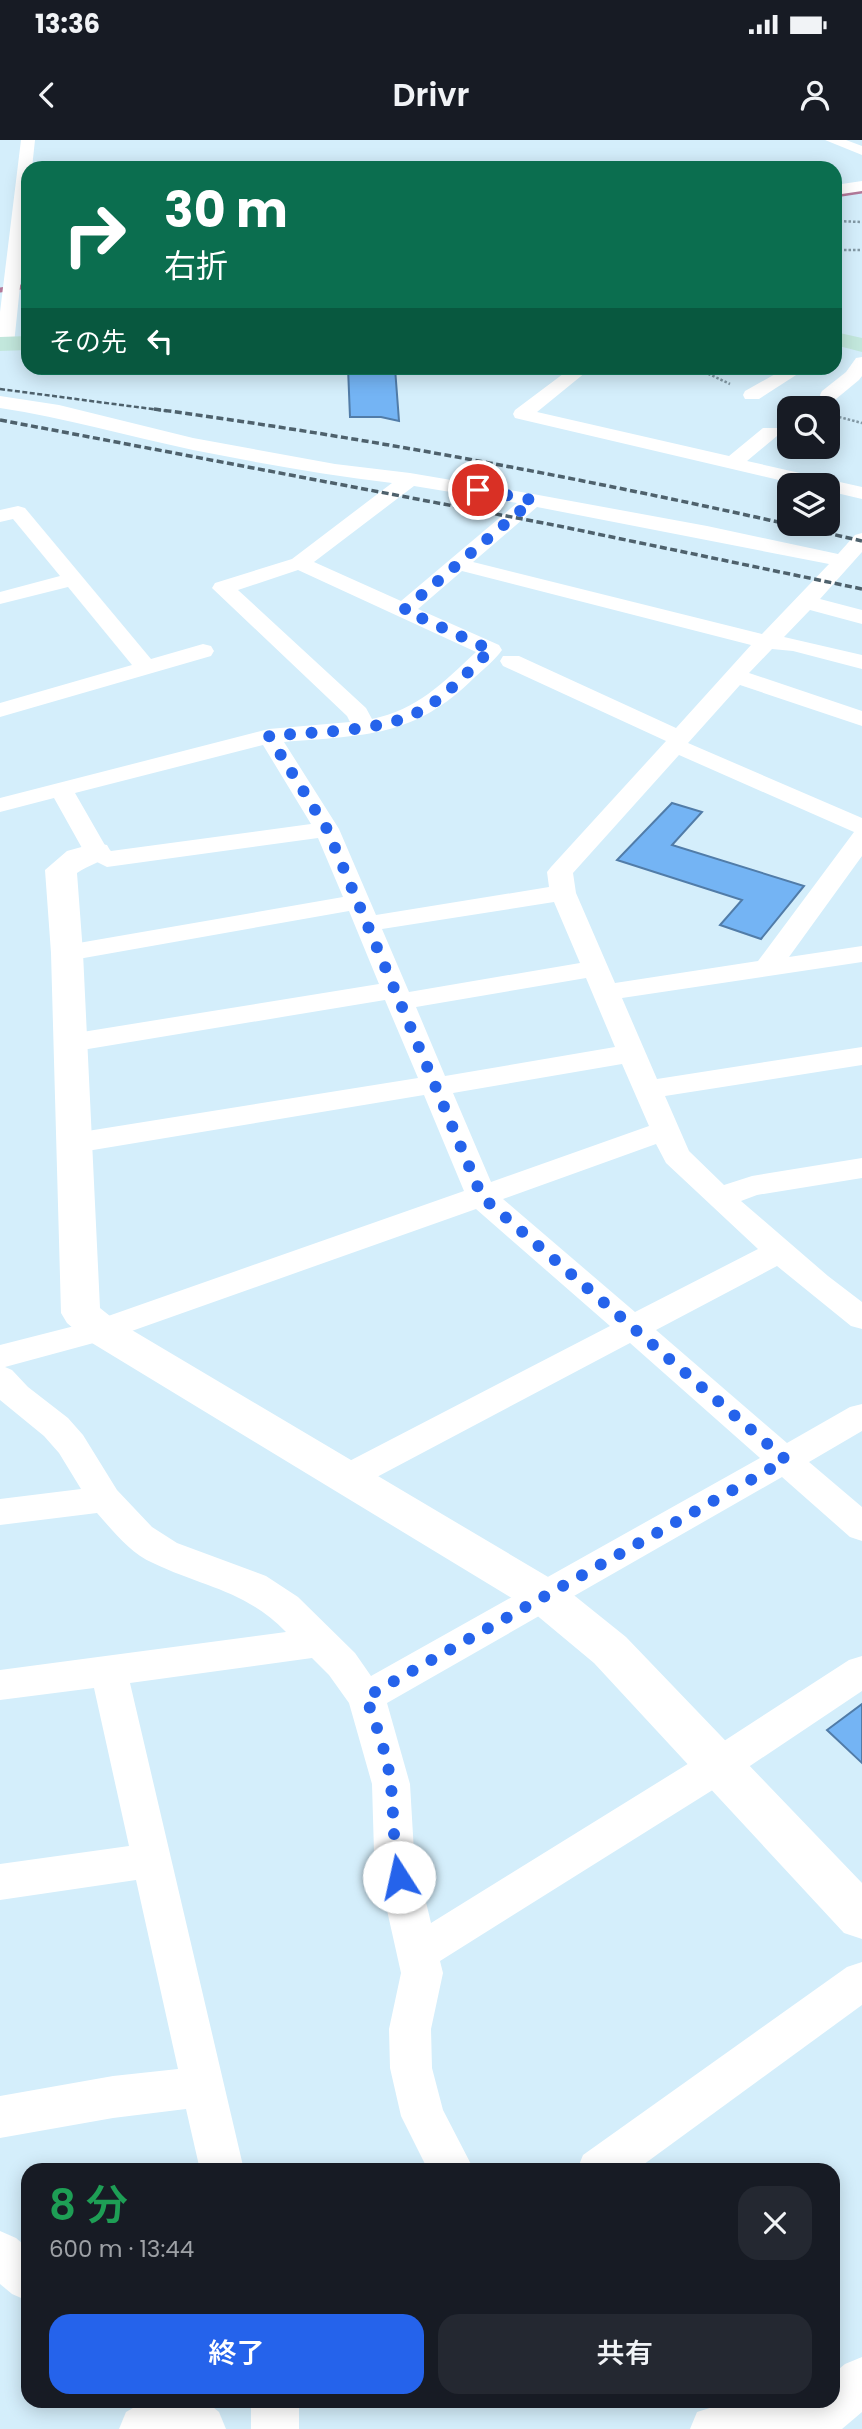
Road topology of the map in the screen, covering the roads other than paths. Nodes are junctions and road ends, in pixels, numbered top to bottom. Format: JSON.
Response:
{"nodes":[{"id":1,"x":28,"y":140,"type":"edge"},
{"id":2,"x":832,"y":140,"type":"edge"},
{"id":3,"x":862,"y":151,"type":"edge"},
{"id":4,"x":26,"y":161,"type":"edge"},
{"id":5,"x":862,"y":186,"type":"edge"},
{"id":6,"x":842,"y":189,"type":"edge"},
{"id":7,"x":21,"y":208,"type":"edge"},
{"id":8,"x":13,"y":286,"type":"edge"},
{"id":9,"x":842,"y":340,"type":"edge"},
{"id":10,"x":3,"y":344,"type":"edge"},
{"id":11,"x":21,"y":344,"type":"edge"},
{"id":12,"x":862,"y":345,"type":"edge"},
{"id":13,"x":862,"y":362,"type":"edge"},
{"id":14,"x":573,"y":375,"type":"edge"},
{"id":15,"x":786,"y":375,"type":"edge"},
{"id":16,"x":752,"y":395,"type":"dead end"},
{"id":17,"x":829,"y":395,"type":"dead end"},
{"id":18,"x":0,"y":402,"type":"edge"},
{"id":19,"x":770,"y":432,"type":"dead end"},
{"id":20,"x":733,"y":463,"type":"junction"},
{"id":21,"x":777,"y":473,"type":"edge"},
{"id":22,"x":410,"y":479,"type":"junction"},
{"id":23,"x":840,"y":488,"type":"edge"},
{"id":24,"x":862,"y":493,"type":"edge"},
{"id":25,"x":533,"y":500,"type":"junction"},
{"id":26,"x":0,"y":516,"type":"edge"},
{"id":27,"x":854,"y":552,"type":"edge"},
{"id":28,"x":299,"y":563,"type":"junction"},
{"id":29,"x":458,"y":565,"type":"junction"},
{"id":30,"x":74,"y":579,"type":"junction"},
{"id":31,"x":0,"y":598,"type":"edge"},
{"id":32,"x":805,"y":603,"type":"junction"},
{"id":33,"x":404,"y":610,"type":"junction"},
{"id":34,"x":862,"y":617,"type":"edge"},
{"id":35,"x":767,"y":642,"type":"junction"},
{"id":36,"x":203,"y":651,"type":"dead end"},
{"id":37,"x":511,"y":661,"type":"dead end"},
{"id":38,"x":862,"y":662,"type":"edge"},
{"id":39,"x":146,"y":668,"type":"junction"},
{"id":40,"x":737,"y":676,"type":"junction"},
{"id":41,"x":0,"y":710,"type":"edge"},
{"id":42,"x":862,"y":719,"type":"edge"},
{"id":43,"x":363,"y":726,"type":"junction"},
{"id":44,"x":269,"y":736,"type":"junction"},
{"id":45,"x":677,"y":742,"type":"junction"},
{"id":46,"x":61,"y":789,"type":"junction"},
{"id":47,"x":0,"y":804,"type":"edge"},
{"id":48,"x":862,"y":827,"type":"edge"},
{"id":49,"x":327,"y":829,"type":"junction"},
{"id":50,"x":862,"y":838,"type":"edge"},
{"id":51,"x":96,"y":852,"type":"junction"},
{"id":52,"x":563,"y":893,"type":"junction"},
{"id":53,"x":361,"y":913,"type":"junction"},
{"id":54,"x":68,"y":953,"type":"junction"},
{"id":55,"x":862,"y":954,"type":"edge"},
{"id":56,"x":768,"y":967,"type":"junction"},
{"id":57,"x":602,"y":980,"type":"junction"},
{"id":58,"x":397,"y":996,"type":"junction"},
{"id":59,"x":70,"y":1043,"type":"junction"},
{"id":60,"x":633,"y":1053,"type":"junction"},
{"id":61,"x":862,"y":1056,"type":"edge"},
{"id":62,"x":435,"y":1086,"type":"junction"},
{"id":63,"x":647,"y":1090,"type":"junction"},
{"id":64,"x":665,"y":1131,"type":"junction"},
{"id":65,"x":75,"y":1143,"type":"junction"},
{"id":66,"x":862,"y":1168,"type":"edge"},
{"id":67,"x":482,"y":1197,"type":"junction"},
{"id":68,"x":719,"y":1198,"type":"junction"},
{"id":69,"x":781,"y":1250,"type":"junction"},
{"id":70,"x":856,"y":1308,"type":"edge"},
{"id":71,"x":634,"y":1329,"type":"junction"},
{"id":72,"x":101,"y":1330,"type":"junction"},
{"id":73,"x":0,"y":1357,"type":"edge"},
{"id":74,"x":0,"y":1378,"type":"edge"},
{"id":75,"x":862,"y":1416,"type":"edge"},
{"id":76,"x":786,"y":1460,"type":"junction"},
{"id":77,"x":346,"y":1478,"type":"junction"},
{"id":78,"x":105,"y":1499,"type":"junction"},
{"id":79,"x":0,"y":1512,"type":"edge"},
{"id":80,"x":862,"y":1527,"type":"edge"},
{"id":81,"x":544,"y":1596,"type":"junction"},
{"id":82,"x":321,"y":1642,"type":"junction"},
{"id":83,"x":108,"y":1671,"type":"junction"},
{"id":84,"x":862,"y":1671,"type":"edge"},
{"id":85,"x":0,"y":1685,"type":"edge"},
{"id":86,"x":366,"y":1697,"type":"junction"},
{"id":87,"x":720,"y":1765,"type":"junction"},
{"id":88,"x":152,"y":1860,"type":"junction"},
{"id":89,"x":0,"y":1882,"type":"edge"},
{"id":90,"x":862,"y":1917,"type":"edge"},
{"id":91,"x":416,"y":1954,"type":"junction"},
{"id":92,"x":862,"y":1981,"type":"edge"},
{"id":93,"x":202,"y":2087,"type":"junction"},
{"id":94,"x":0,"y":2117,"type":"edge"},
{"id":95,"x":220,"y":2163,"type":"edge"},
{"id":96,"x":448,"y":2163,"type":"edge"},
{"id":97,"x":609,"y":2163,"type":"edge"},
{"id":98,"x":0,"y":2253,"type":"edge"},
{"id":99,"x":21,"y":2272,"type":"edge"},
{"id":100,"x":862,"y":2381,"type":"edge"},
{"id":101,"x":840,"y":2391,"type":"edge"},
{"id":102,"x":275,"y":2408,"type":"edge"},
{"id":103,"x":805,"y":2408,"type":"edge"},
{"id":104,"x":782,"y":2419,"type":"edge"},
{"id":105,"x":275,"y":2429,"type":"edge"},
{"id":106,"x":713,"y":2429,"type":"edge"}],
"edges":[{"from":1,"to":4,"type":"street"},
{"from":2,"to":3,"type":"street"},
{"from":5,"to":6,"type":"street"},
{"from":7,"to":8,"type":"street"},
{"from":8,"to":10,"type":"street"},
{"from":9,"to":12,"type":"main road"},
{"from":10,"to":11,"type":"main road"},
{"from":13,"to":17,"type":"street"},
{"from":14,"to":20,"type":"street"},
{"from":15,"to":16,"type":"street"},
{"from":18,"to":22,"type":"street"},
{"from":19,"to":20,"type":"street"},
{"from":20,"to":21,"type":"street"},
{"from":22,"to":25,"type":"street"},
{"from":22,"to":28,"type":"street"},
{"from":23,"to":24,"type":"street"},
{"from":25,"to":27,"type":"street"},
{"from":25,"to":29,"type":"street"},
{"from":26,"to":30,"type":"street"},
{"from":27,"to":32,"type":"street"},
{"from":28,"to":33,"type":"street"},
{"from":28,"to":43,"type":"street"},
{"from":29,"to":33,"type":"street"},
{"from":29,"to":35,"type":"street"},
{"from":30,"to":31,"type":"street"},
{"from":30,"to":39,"type":"street"},
{"from":32,"to":34,"type":"street"},
{"from":32,"to":35,"type":"street"},
{"from":33,"to":43,"type":"street"},
{"from":35,"to":38,"type":"street"},
{"from":35,"to":40,"type":"street"},
{"from":36,"to":39,"type":"street"},
{"from":37,"to":45,"type":"street"},
{"from":39,"to":41,"type":"street"},
{"from":40,"to":42,"type":"street"},
{"from":40,"to":45,"type":"street"},
{"from":43,"to":44,"type":"street"},
{"from":44,"to":46,"type":"street"},
{"from":44,"to":49,"type":"street"},
{"from":45,"to":48,"type":"street"},
{"from":45,"to":52,"type":"street"},
{"from":46,"to":47,"type":"street"},
{"from":46,"to":51,"type":"street"},
{"from":49,"to":51,"type":"street"},
{"from":49,"to":53,"type":"street"},
{"from":50,"to":56,"type":"street"},
{"from":51,"to":54,"type":"street"},
{"from":52,"to":53,"type":"street"},
{"from":52,"to":57,"type":"street"},
{"from":53,"to":54,"type":"street"},
{"from":53,"to":58,"type":"street"},
{"from":54,"to":59,"type":"street"},
{"from":55,"to":56,"type":"street"},
{"from":56,"to":57,"type":"street"},
{"from":57,"to":58,"type":"street"},
{"from":57,"to":60,"type":"street"},
{"from":58,"to":59,"type":"street"},
{"from":58,"to":62,"type":"street"},
{"from":59,"to":65,"type":"street"},
{"from":60,"to":62,"type":"street"},
{"from":60,"to":63,"type":"street"},
{"from":61,"to":63,"type":"street"},
{"from":62,"to":65,"type":"street"},
{"from":62,"to":67,"type":"street"},
{"from":63,"to":64,"type":"street"},
{"from":64,"to":67,"type":"street"},
{"from":64,"to":68,"type":"street"},
{"from":65,"to":72,"type":"street"},
{"from":66,"to":68,"type":"street"},
{"from":67,"to":71,"type":"street"},
{"from":67,"to":72,"type":"street"},
{"from":68,"to":69,"type":"street"},
{"from":69,"to":70,"type":"street"},
{"from":69,"to":71,"type":"street"},
{"from":71,"to":76,"type":"street"},
{"from":71,"to":77,"type":"street"},
{"from":72,"to":73,"type":"street"},
{"from":72,"to":77,"type":"street"},
{"from":74,"to":78,"type":"street"},
{"from":75,"to":76,"type":"street"},
{"from":76,"to":80,"type":"street"},
{"from":76,"to":81,"type":"street"},
{"from":77,"to":81,"type":"street"},
{"from":78,"to":79,"type":"street"},
{"from":78,"to":82,"type":"street"},
{"from":81,"to":86,"type":"street"},
{"from":81,"to":87,"type":"street"},
{"from":82,"to":83,"type":"street"},
{"from":82,"to":86,"type":"street"},
{"from":83,"to":85,"type":"street"},
{"from":83,"to":88,"type":"street"},
{"from":84,"to":87,"type":"street"},
{"from":86,"to":91,"type":"street"},
{"from":87,"to":90,"type":"street"},
{"from":87,"to":91,"type":"street"},
{"from":88,"to":89,"type":"street"},
{"from":88,"to":93,"type":"street"},
{"from":91,"to":96,"type":"street"},
{"from":92,"to":97,"type":"street"},
{"from":93,"to":94,"type":"street"},
{"from":93,"to":95,"type":"street"},
{"from":98,"to":99,"type":"street"},
{"from":100,"to":101,"type":"street"},
{"from":102,"to":105,"type":"street"},
{"from":103,"to":104,"type":"street"},
{"from":104,"to":106,"type":"street"}]}
